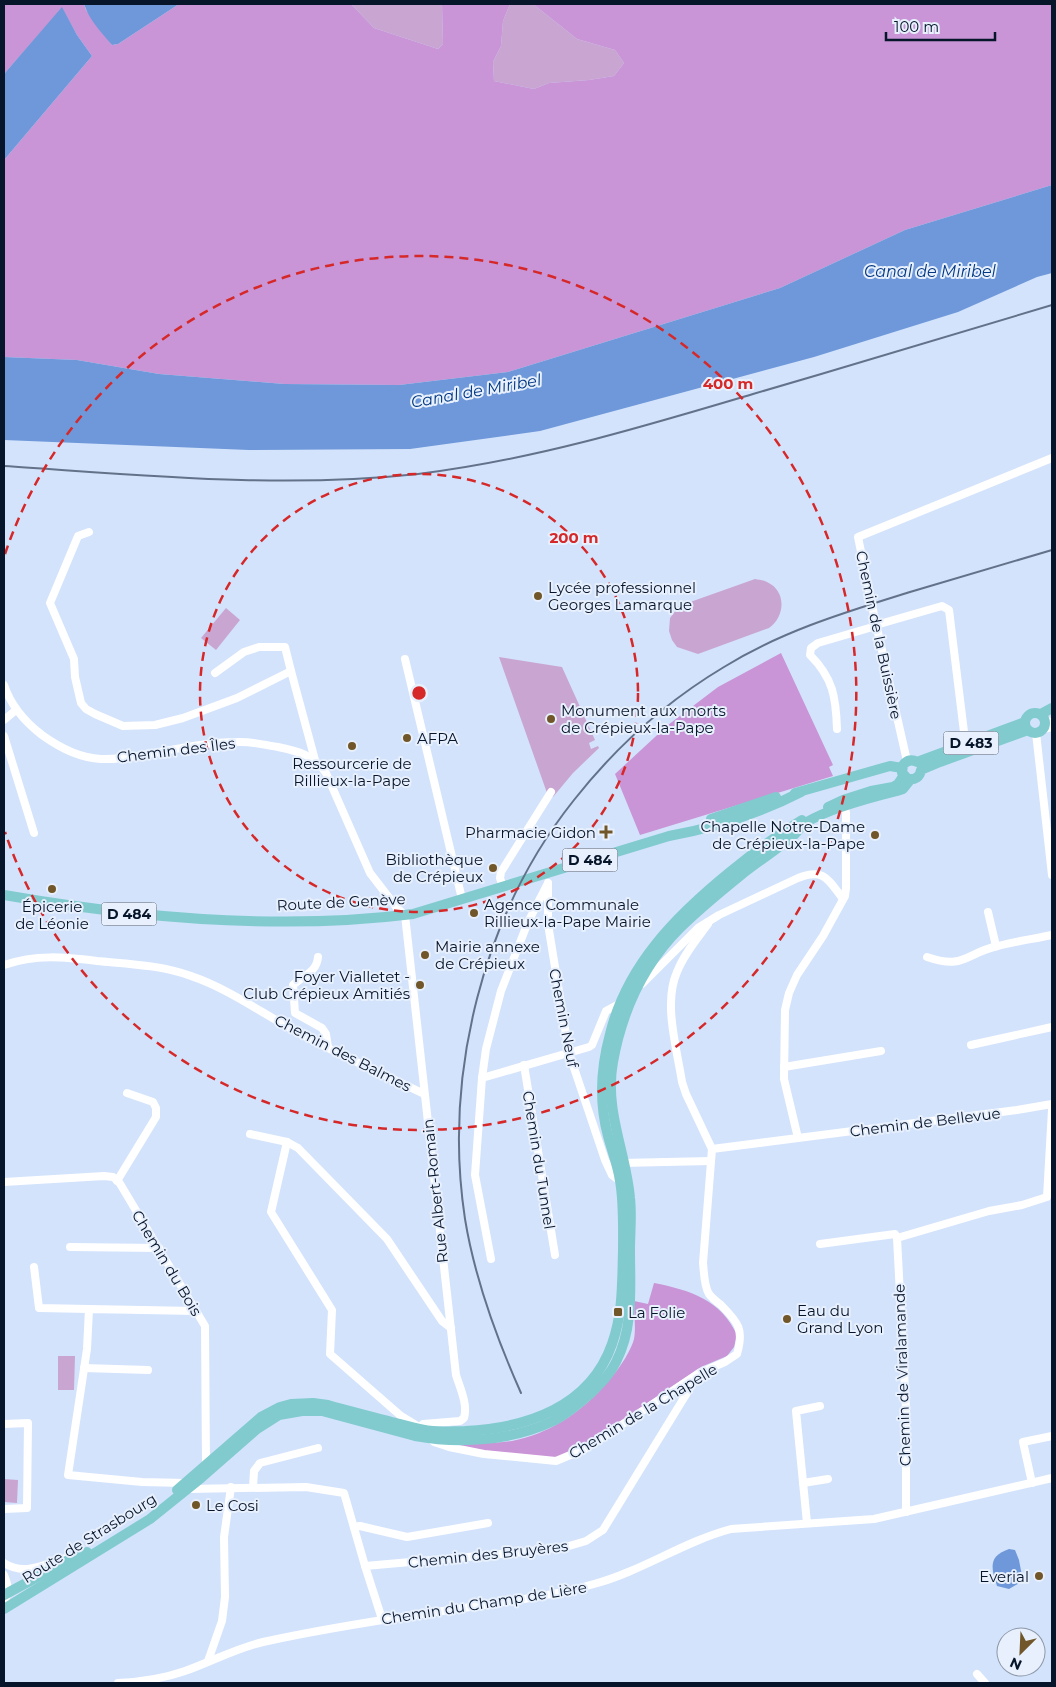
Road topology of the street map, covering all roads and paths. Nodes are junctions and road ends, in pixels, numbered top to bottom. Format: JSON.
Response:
{"nodes":[{"id":1,"x":1052,"y":458,"type":"edge"},
{"id":2,"x":89,"y":532,"type":"dead end"},
{"id":3,"x":876,"y":626,"type":"junction"},
{"id":4,"x":405,"y":659,"type":"dead end"},
{"id":5,"x":291,"y":671,"type":"junction"},
{"id":6,"x":215,"y":674,"type":"dead end"},
{"id":7,"x":4,"y":685,"type":"edge"},
{"id":8,"x":1052,"y":708,"type":"edge"},
{"id":9,"x":16,"y":710,"type":"junction"},
{"id":10,"x":4,"y":720,"type":"edge"},
{"id":11,"x":1040,"y":725,"type":"edge"},
{"id":12,"x":837,"y":728,"type":"dead end"},
{"id":13,"x":4,"y":736,"type":"edge"},
{"id":14,"x":967,"y":744,"type":"junction"},
{"id":15,"x":314,"y":760,"type":"junction"},
{"id":16,"x":910,"y":769,"type":"junction"},
{"id":17,"x":551,"y":792,"type":"dead end"},
{"id":18,"x":844,"y":803,"type":"junction"},
{"id":19,"x":34,"y":833,"type":"dead end"},
{"id":20,"x":1052,"y":876,"type":"edge"},
{"id":21,"x":547,"y":878,"type":"junction"},
{"id":22,"x":503,"y":887,"type":"junction"},
{"id":23,"x":4,"y":895,"type":"edge"},
{"id":24,"x":462,"y":899,"type":"junction"},
{"id":25,"x":843,"y":899,"type":"junction"},
{"id":26,"x":988,"y":912,"type":"dead end"},
{"id":27,"x":405,"y":915,"type":"junction"},
{"id":28,"x":710,"y":922,"type":"junction"},
{"id":29,"x":1052,"y":935,"type":"edge"},
{"id":30,"x":996,"y":946,"type":"junction"},
{"id":31,"x":928,"y":956,"type":"dead end"},
{"id":32,"x":318,"y":958,"type":"dead end"},
{"id":33,"x":4,"y":965,"type":"edge"},
{"id":34,"x":634,"y":992,"type":"junction"},
{"id":35,"x":619,"y":1004,"type":"junction"},
{"id":36,"x":1052,"y":1027,"type":"edge"},
{"id":37,"x":971,"y":1045,"type":"dead end"},
{"id":38,"x":328,"y":1047,"type":"junction"},
{"id":39,"x":880,"y":1051,"type":"dead end"},
{"id":40,"x":568,"y":1053,"type":"junction"},
{"id":41,"x":524,"y":1065,"type":"junction"},
{"id":42,"x":784,"y":1067,"type":"junction"},
{"id":43,"x":482,"y":1078,"type":"junction"},
{"id":44,"x":127,"y":1093,"type":"dead end"},
{"id":45,"x":424,"y":1094,"type":"junction"},
{"id":46,"x":1052,"y":1104,"type":"edge"},
{"id":47,"x":1052,"y":1110,"type":"edge"},
{"id":48,"x":250,"y":1134,"type":"dead end"},
{"id":49,"x":798,"y":1138,"type":"junction"},
{"id":50,"x":287,"y":1142,"type":"junction"},
{"id":51,"x":712,"y":1149,"type":"junction"},
{"id":52,"x":712,"y":1161,"type":"junction"},
{"id":53,"x":620,"y":1163,"type":"junction"},
{"id":54,"x":118,"y":1181,"type":"junction"},
{"id":55,"x":620,"y":1181,"type":"junction"},
{"id":56,"x":4,"y":1182,"type":"edge"},
{"id":57,"x":897,"y":1238,"type":"junction"},
{"id":58,"x":820,"y":1244,"type":"dead end"},
{"id":59,"x":70,"y":1247,"type":"dead end"},
{"id":60,"x":159,"y":1248,"type":"junction"},
{"id":61,"x":554,"y":1255,"type":"dead end"},
{"id":62,"x":491,"y":1259,"type":"dead end"},
{"id":63,"x":34,"y":1267,"type":"dead end"},
{"id":64,"x":89,"y":1309,"type":"junction"},
{"id":65,"x":196,"y":1311,"type":"junction"},
{"id":66,"x":451,"y":1328,"type":"junction"},
{"id":67,"x":84,"y":1368,"type":"junction"},
{"id":68,"x":148,"y":1370,"type":"dead end"},
{"id":69,"x":699,"y":1373,"type":"junction"},
{"id":70,"x":820,"y":1406,"type":"dead end"},
{"id":71,"x":4,"y":1424,"type":"edge"},
{"id":72,"x":418,"y":1430,"type":"junction"},
{"id":73,"x":1052,"y":1436,"type":"edge"},
{"id":74,"x":431,"y":1439,"type":"junction"},
{"id":75,"x":318,"y":1448,"type":"dead end"},
{"id":76,"x":207,"y":1464,"type":"junction"},
{"id":77,"x":1052,"y":1478,"type":"edge"},
{"id":78,"x":828,"y":1479,"type":"dead end"},
{"id":79,"x":192,"y":1482,"type":"junction"},
{"id":80,"x":803,"y":1482,"type":"junction"},
{"id":81,"x":1032,"y":1483,"type":"junction"},
{"id":82,"x":231,"y":1487,"type":"junction"},
{"id":83,"x":253,"y":1487,"type":"junction"},
{"id":84,"x":4,"y":1509,"type":"edge"},
{"id":85,"x":906,"y":1512,"type":"junction"},
{"id":86,"x":807,"y":1523,"type":"junction"},
{"id":87,"x":488,"y":1524,"type":"dead end"},
{"id":88,"x":354,"y":1527,"type":"junction"},
{"id":89,"x":74,"y":1557,"type":"junction"},
{"id":90,"x":4,"y":1563,"type":"edge"},
{"id":91,"x":365,"y":1566,"type":"junction"},
{"id":92,"x":64,"y":1572,"type":"junction"},
{"id":93,"x":4,"y":1575,"type":"edge"},
{"id":94,"x":5,"y":1595,"type":"edge"},
{"id":95,"x":4,"y":1609,"type":"edge"},
{"id":96,"x":382,"y":1619,"type":"junction"},
{"id":97,"x":208,"y":1661,"type":"junction"},
{"id":98,"x":977,"y":1674,"type":"dead end"},
{"id":99,"x":118,"y":1683,"type":"edge"},
{"id":100,"x":985,"y":1683,"type":"edge"}],
"edges":[{"from":1,"to":3,"type":"street","name":"Chemin de la Buissière"},
{"from":2,"to":5,"type":"street"},
{"from":3,"to":12,"type":"street"},
{"from":3,"to":14,"type":"street"},
{"from":3,"to":16,"type":"street","name":"Chemin de la Buissière"},
{"from":4,"to":24,"type":"street"},
{"from":5,"to":6,"type":"street"},
{"from":5,"to":15,"type":"street"},
{"from":7,"to":9,"type":"street","name":"Chemin des Îles"},
{"from":8,"to":11,"type":"main road","number":"D 483"},
{"from":9,"to":10,"type":"street"},
{"from":9,"to":15,"type":"street","name":"Chemin des Îles"},
{"from":11,"to":14,"type":"main road","name":"Route de Genève","number":"D 483"},
{"from":11,"to":16,"type":"main road","name":"Route de Genève","number":"D 483"},
{"from":11,"to":20,"type":"street"},
{"from":13,"to":19,"type":"street"},
{"from":14,"to":16,"type":"main road","name":"Route de Genève","number":"D 483"},
{"from":15,"to":27,"type":"street","name":"Chemin des Îles"},
{"from":16,"to":18,"type":"main road","name":"Route de Strasbourg","number":"D 483"},
{"from":16,"to":21,"type":"main road","name":"Route de Genève","number":"D 484"},
{"from":17,"to":22,"type":"street"},
{"from":18,"to":25,"type":"street"},
{"from":18,"to":34,"type":"main road","name":"Route de Strasbourg"},
{"from":18,"to":35,"type":"main road","name":"Route de Strasbourg","number":"D 483"},
{"from":21,"to":22,"type":"main road","name":"Route de Genève","number":"D 484"},
{"from":21,"to":40,"type":"street","name":"Chemin Neuf"},
{"from":21,"to":43,"type":"street"},
{"from":22,"to":24,"type":"main road","name":"Route de Genève","number":"D 484"},
{"from":23,"to":27,"type":"main road","name":"Route de Genève","number":"D 484"},
{"from":24,"to":27,"type":"main road","name":"Route de Genève","number":"D 484"},
{"from":25,"to":28,"type":"street"},
{"from":25,"to":42,"type":"street"},
{"from":26,"to":30,"type":"street"},
{"from":27,"to":45,"type":"street","name":"Rue Albert-Romain"},
{"from":28,"to":34,"type":"street"},
{"from":28,"to":51,"type":"street"},
{"from":29,"to":30,"type":"street"},
{"from":30,"to":31,"type":"street"},
{"from":32,"to":38,"type":"street"},
{"from":33,"to":38,"type":"street","name":"Chemin des Balmes"},
{"from":34,"to":53,"type":"main road","name":"Route de Strasbourg"},
{"from":35,"to":40,"type":"street"},
{"from":35,"to":53,"type":"main road","name":"Route de Strasbourg","number":"D 483"},
{"from":36,"to":37,"type":"street"},
{"from":38,"to":45,"type":"street","name":"Chemin des Balmes"},
{"from":39,"to":42,"type":"street"},
{"from":40,"to":41,"type":"street"},
{"from":40,"to":55,"type":"street","name":"Chemin Neuf"},
{"from":41,"to":43,"type":"street"},
{"from":41,"to":61,"type":"street","name":"Chemin du Tunnel"},
{"from":42,"to":49,"type":"street"},
{"from":43,"to":62,"type":"street"},
{"from":44,"to":54,"type":"street"},
{"from":45,"to":66,"type":"street","name":"Rue Albert-Romain"},
{"from":46,"to":49,"type":"street","name":"Chemin de Bellevue"},
{"from":47,"to":57,"type":"street"},
{"from":48,"to":50,"type":"street"},
{"from":49,"to":51,"type":"street"},
{"from":50,"to":66,"type":"street"},
{"from":50,"to":72,"type":"street"},
{"from":51,"to":52,"type":"street","name":"Chemin de la Chapelle"},
{"from":52,"to":53,"type":"street"},
{"from":52,"to":69,"type":"street","name":"Chemin de la Chapelle"},
{"from":53,"to":55,"type":"main road","name":"Route de Strasbourg","number":"D 483"},
{"from":53,"to":74,"type":"main road","name":"Route de Strasbourg"},
{"from":54,"to":56,"type":"street"},
{"from":54,"to":60,"type":"street","name":"Chemin du Bois"},
{"from":55,"to":72,"type":"main road","name":"Route de Strasbourg","number":"D 483"},
{"from":57,"to":58,"type":"street"},
{"from":57,"to":85,"type":"street","name":"Chemin de Viralamande"},
{"from":59,"to":60,"type":"street"},
{"from":60,"to":65,"type":"street","name":"Chemin du Bois"},
{"from":63,"to":64,"type":"street"},
{"from":64,"to":65,"type":"street"},
{"from":64,"to":67,"type":"street"},
{"from":65,"to":76,"type":"street","name":"Chemin du Bois"},
{"from":66,"to":72,"type":"street","name":"Rue Albert-Romain"},
{"from":67,"to":68,"type":"street"},
{"from":67,"to":79,"type":"street"},
{"from":69,"to":74,"type":"street","name":"Chemin de la Chapelle"},
{"from":69,"to":91,"type":"street","name":"Chemin des Bruyères"},
{"from":70,"to":80,"type":"street"},
{"from":71,"to":84,"type":"street"},
{"from":72,"to":74,"type":"main road","name":"Route de Strasbourg"},
{"from":72,"to":76,"type":"main road","name":"Route de Strasbourg","number":"D 483"},
{"from":72,"to":79,"type":"main road","name":"Route de Strasbourg"},
{"from":73,"to":81,"type":"street"},
{"from":75,"to":83,"type":"street"},
{"from":76,"to":79,"type":"main road","name":"Route de Strasbourg","number":"D 483"},
{"from":77,"to":81,"type":"street","name":"Chemin du Champ de Lière"},
{"from":78,"to":80,"type":"street"},
{"from":79,"to":82,"type":"street"},
{"from":79,"to":89,"type":"main road","name":"Route de Strasbourg"},
{"from":79,"to":92,"type":"main road","name":"Route de Strasbourg","number":"D 483"},
{"from":80,"to":86,"type":"street"},
{"from":81,"to":85,"type":"street","name":"Chemin du Champ de Lière"},
{"from":82,"to":83,"type":"street"},
{"from":82,"to":97,"type":"street"},
{"from":83,"to":88,"type":"street"},
{"from":85,"to":86,"type":"street","name":"Chemin du Champ de Lière"},
{"from":86,"to":96,"type":"street","name":"Chemin du Champ de Lière"},
{"from":87,"to":88,"type":"street"},
{"from":88,"to":91,"type":"street"},
{"from":89,"to":90,"type":"street"},
{"from":89,"to":94,"type":"main road","name":"Route de Strasbourg"},
{"from":91,"to":96,"type":"street"},
{"from":92,"to":94,"type":"street"},
{"from":92,"to":95,"type":"main road","name":"Route de Strasbourg","number":"D 483"},
{"from":93,"to":94,"type":"street"},
{"from":96,"to":97,"type":"street","name":"Chemin du Champ de Lière"},
{"from":97,"to":99,"type":"street","name":"Chemin du Champ de Lière"},
{"from":98,"to":100,"type":"street"}]}
